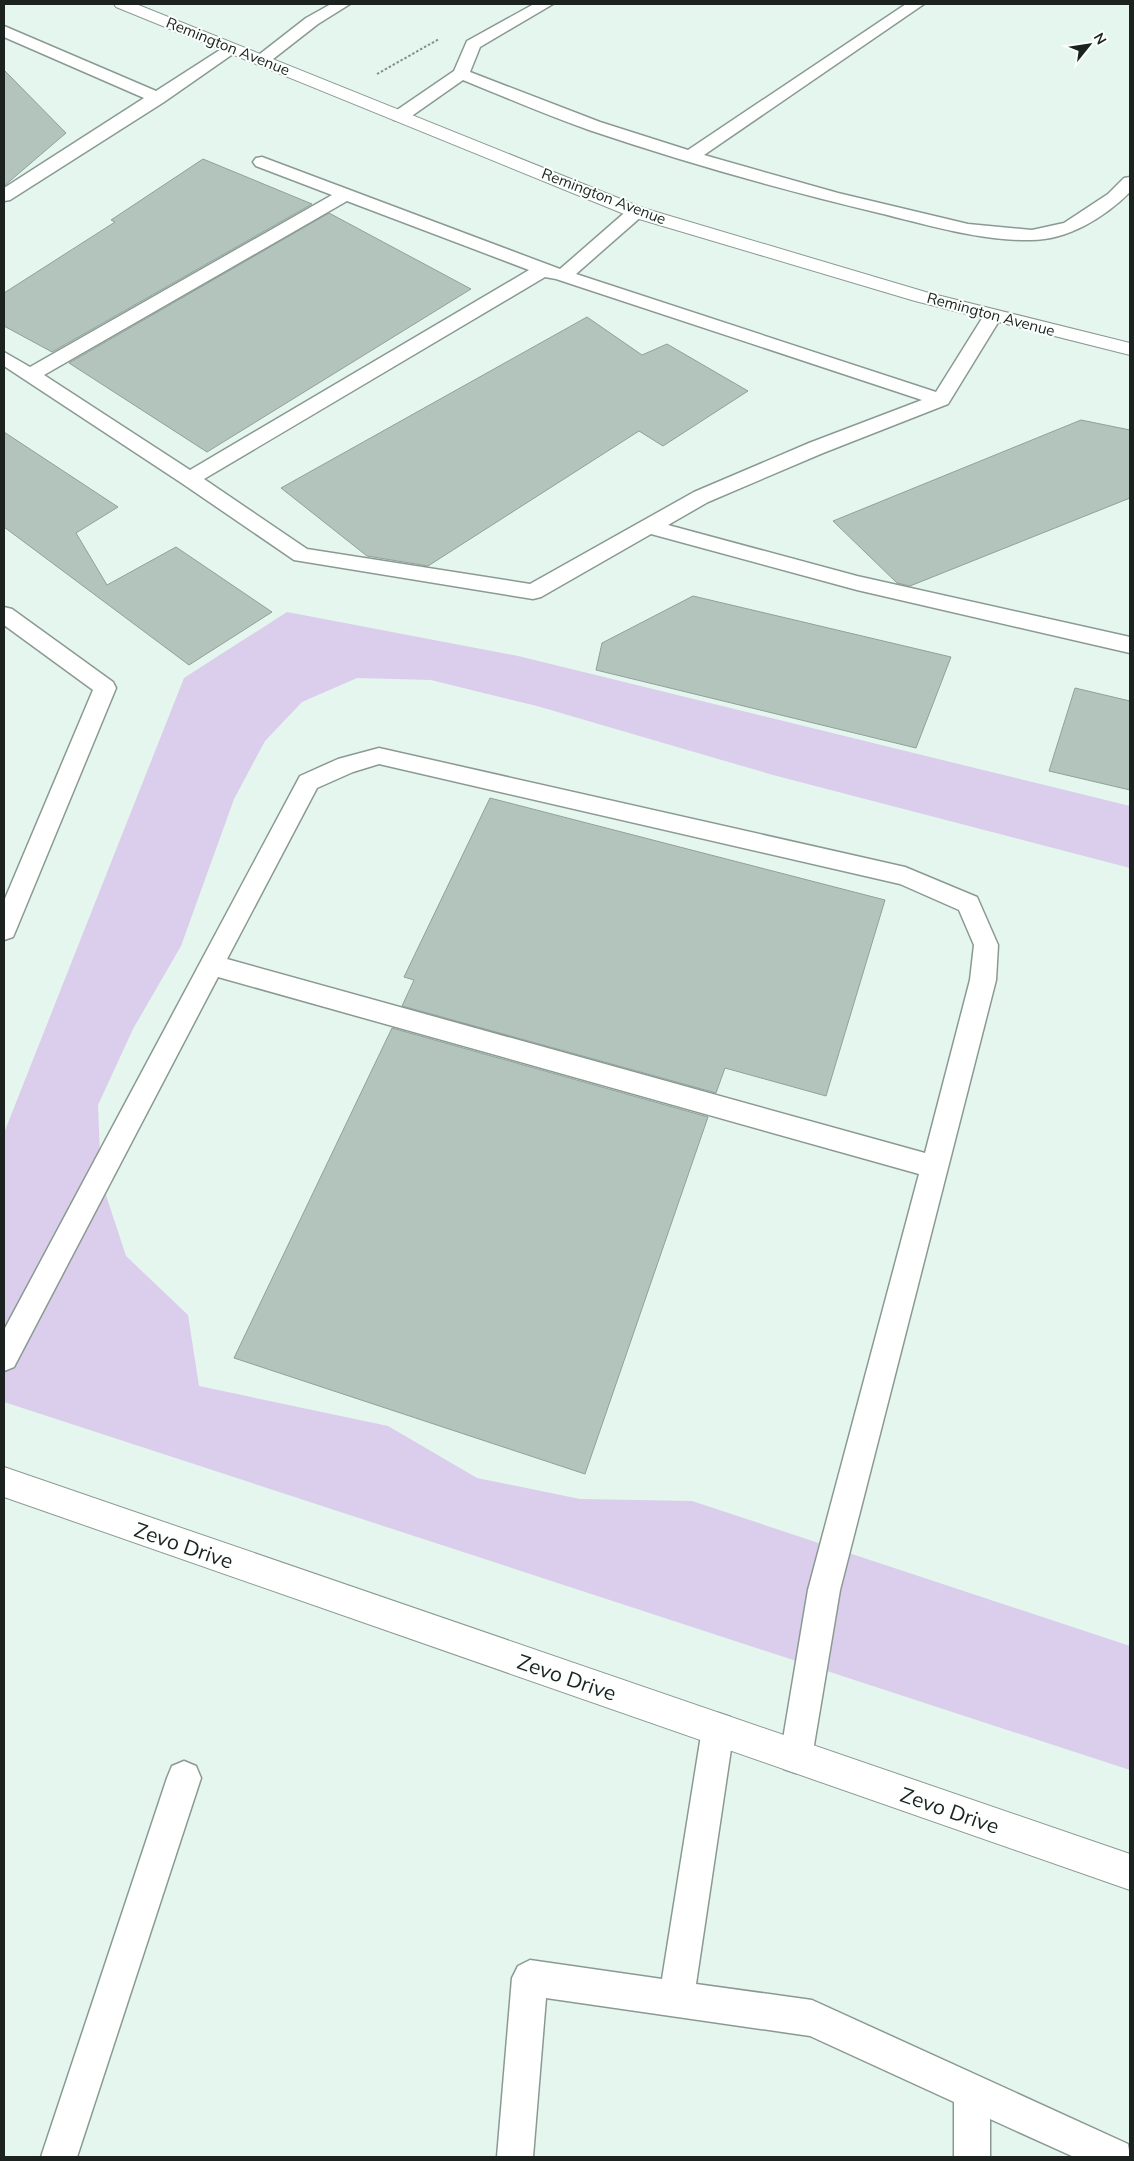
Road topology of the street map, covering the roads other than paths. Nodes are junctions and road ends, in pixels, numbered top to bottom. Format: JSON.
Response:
{"nodes":[{"id":1,"x":122,"y":4,"type":"edge"},
{"id":2,"x":308,"y":4,"type":"edge"},
{"id":3,"x":544,"y":4,"type":"edge"},
{"id":4,"x":916,"y":4,"type":"edge"},
{"id":5,"x":335,"y":8,"type":"edge"},
{"id":6,"x":4,"y":31,"type":"edge"},
{"id":7,"x":232,"y":49,"type":"junction"},
{"id":8,"x":262,"y":60,"type":"junction"},
{"id":9,"x":461,"y":74,"type":"junction"},
{"id":10,"x":158,"y":98,"type":"junction"},
{"id":11,"x":400,"y":116,"type":"junction"},
{"id":12,"x":690,"y":156,"type":"junction"},
{"id":13,"x":262,"y":162,"type":"dead end"},
{"id":14,"x":1130,"y":182,"type":"edge"},
{"id":15,"x":346,"y":194,"type":"junction"},
{"id":16,"x":4,"y":196,"type":"edge"},
{"id":17,"x":636,"y":212,"type":"junction"},
{"id":18,"x":543,"y":270,"type":"junction"},
{"id":19,"x":563,"y":276,"type":"junction"},
{"id":20,"x":994,"y":316,"type":"junction"},
{"id":21,"x":1130,"y":349,"type":"edge"},
{"id":22,"x":4,"y":358,"type":"edge"},
{"id":23,"x":30,"y":375,"type":"junction"},
{"id":24,"x":941,"y":400,"type":"junction"},
{"id":25,"x":190,"y":479,"type":"junction"},
{"id":26,"x":650,"y":527,"type":"junction"},
{"id":27,"x":4,"y":614,"type":"edge"},
{"id":28,"x":1130,"y":645,"type":"edge"},
{"id":29,"x":4,"y":930,"type":"edge"},
{"id":30,"x":212,"y":965,"type":"junction"},
{"id":31,"x":934,"y":1167,"type":"junction"},
{"id":32,"x":4,"y":1358,"type":"edge"},
{"id":33,"x":4,"y":1482,"type":"edge"},
{"id":34,"x":718,"y":1729,"type":"junction"},
{"id":35,"x":796,"y":1757,"type":"junction"},
{"id":36,"x":184,"y":1778,"type":"dead end"},
{"id":37,"x":1130,"y":1872,"type":"edge"},
{"id":38,"x":676,"y":1999,"type":"junction"},
{"id":39,"x":972,"y":2092,"type":"junction"},
{"id":40,"x":59,"y":2157,"type":"edge"},
{"id":41,"x":515,"y":2157,"type":"edge"},
{"id":42,"x":972,"y":2157,"type":"edge"},
{"id":43,"x":1115,"y":2157,"type":"edge"}],
"edges":[{"from":1,"to":7,"type":"street","name":"Remington Avenue"},
{"from":2,"to":5,"type":"lane"},
{"from":3,"to":9,"type":"lane"},
{"from":4,"to":12,"type":"lane"},
{"from":5,"to":8,"type":"lane"},
{"from":6,"to":10,"type":"lane"},
{"from":7,"to":8,"type":"street","name":"Remington Avenue"},
{"from":7,"to":10,"type":"lane"},
{"from":8,"to":11,"type":"street","name":"Remington Avenue"},
{"from":9,"to":11,"type":"lane"},
{"from":9,"to":12,"type":"lane"},
{"from":10,"to":16,"type":"lane"},
{"from":11,"to":17,"type":"street","name":"Remington Avenue"},
{"from":12,"to":14,"type":"lane"},
{"from":13,"to":15,"type":"lane"},
{"from":15,"to":18,"type":"lane"},
{"from":15,"to":23,"type":"lane"},
{"from":17,"to":19,"type":"lane"},
{"from":17,"to":20,"type":"street","name":"Remington Avenue"},
{"from":18,"to":19,"type":"lane"},
{"from":18,"to":25,"type":"lane"},
{"from":19,"to":24,"type":"lane"},
{"from":20,"to":21,"type":"street","name":"Remington Avenue"},
{"from":20,"to":24,"type":"lane"},
{"from":22,"to":23,"type":"lane"},
{"from":23,"to":25,"type":"lane"},
{"from":24,"to":26,"type":"lane"},
{"from":25,"to":26,"type":"lane"},
{"from":26,"to":28,"type":"lane"},
{"from":27,"to":29,"type":"lane"},
{"from":30,"to":31,"type":"lane"},
{"from":30,"to":31,"type":"lane"},
{"from":30,"to":32,"type":"lane"},
{"from":31,"to":35,"type":"lane"},
{"from":33,"to":34,"type":"street","name":"Zevo Drive"},
{"from":34,"to":35,"type":"street","name":"Zevo Drive"},
{"from":34,"to":38,"type":"lane"},
{"from":35,"to":37,"type":"street","name":"Zevo Drive"},
{"from":36,"to":40,"type":"lane"},
{"from":38,"to":39,"type":"lane"},
{"from":38,"to":41,"type":"lane"},
{"from":39,"to":42,"type":"lane"},
{"from":39,"to":43,"type":"lane"}]}
